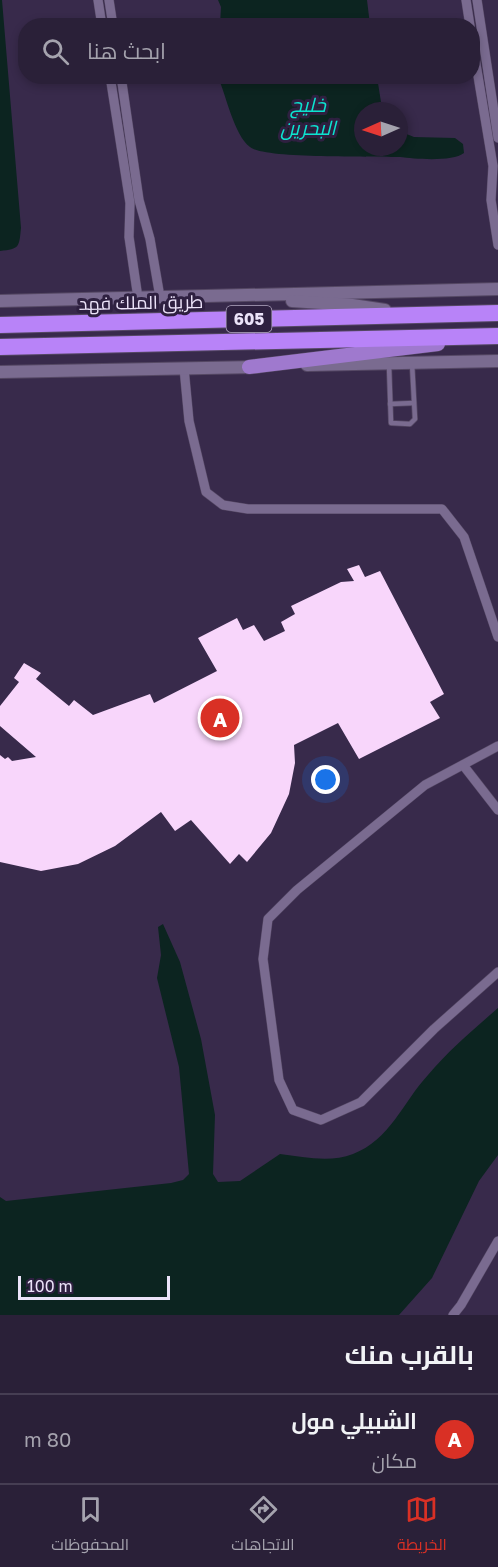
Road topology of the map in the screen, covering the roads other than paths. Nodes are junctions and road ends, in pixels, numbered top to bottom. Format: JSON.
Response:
{"nodes":[{"id":1,"x":98,"y":0,"type":"edge"},
{"id":2,"x":109,"y":0,"type":"edge"},
{"id":3,"x":466,"y":0,"type":"edge"},
{"id":4,"x":477,"y":0,"type":"edge"},
{"id":5,"x":101,"y":18,"type":"edge"},
{"id":6,"x":112,"y":18,"type":"edge"},
{"id":7,"x":469,"y":18,"type":"edge"},
{"id":8,"x":480,"y":18,"type":"edge"},
{"id":9,"x":480,"y":20,"type":"edge"},
{"id":10,"x":111,"y":84,"type":"edge"},
{"id":11,"x":122,"y":84,"type":"edge"},
{"id":12,"x":479,"y":84,"type":"edge"},
{"id":13,"x":498,"y":138,"type":"edge"},
{"id":14,"x":498,"y":245,"type":"edge"},
{"id":15,"x":498,"y":289,"type":"edge"},
{"id":16,"x":215,"y":296,"type":"junction"},
{"id":17,"x":160,"y":297,"type":"junction"},
{"id":18,"x":138,"y":298,"type":"junction"},
{"id":19,"x":0,"y":301,"type":"edge"},
{"id":20,"x":498,"y":313,"type":"edge"},
{"id":21,"x":419,"y":315,"type":"junction"},
{"id":22,"x":0,"y":325,"type":"edge"},
{"id":23,"x":498,"y":336,"type":"edge"},
{"id":24,"x":0,"y":347,"type":"edge"},
{"id":25,"x":498,"y":361,"type":"edge"},
{"id":26,"x":389,"y":363,"type":"junction"},
{"id":27,"x":412,"y":363,"type":"junction"},
{"id":28,"x":249,"y":367,"type":"junction"},
{"id":29,"x":184,"y":368,"type":"junction"},
{"id":30,"x":0,"y":372,"type":"edge"},
{"id":31,"x":414,"y":403,"type":"junction"},
{"id":32,"x":390,"y":404,"type":"junction"},
{"id":33,"x":498,"y":637,"type":"edge"},
{"id":34,"x":498,"y":746,"type":"edge"},
{"id":35,"x":463,"y":765,"type":"junction"},
{"id":36,"x":498,"y":810,"type":"edge"},
{"id":37,"x":498,"y":972,"type":"edge"},
{"id":38,"x":498,"y":1241,"type":"edge"},
{"id":39,"x":453,"y":1315,"type":"edge"}],
"edges":[{"from":1,"to":5,"type":"street"},
{"from":2,"to":6,"type":"street"},
{"from":3,"to":7,"type":"street"},
{"from":4,"to":8,"type":"street"},
{"from":9,"to":13,"type":"street"},
{"from":10,"to":18,"type":"street"},
{"from":11,"to":17,"type":"street"},
{"from":12,"to":14,"type":"street"},
{"from":15,"to":16,"type":"main road"},
{"from":16,"to":17,"type":"main road"},
{"from":16,"to":21,"type":"main road"},
{"from":17,"to":18,"type":"main road"},
{"from":18,"to":19,"type":"main road"},
{"from":20,"to":21,"type":"highway","name":"طريق الملك فهد","number":"605"},
{"from":21,"to":22,"type":"highway","name":"طريق الملك فهد","number":"605"},
{"from":23,"to":24,"type":"highway","number":"605"},
{"from":23,"to":28,"type":"main road"},
{"from":25,"to":27,"type":"main road"},
{"from":26,"to":27,"type":"main road"},
{"from":26,"to":28,"type":"main road"},
{"from":26,"to":32,"type":"lane"},
{"from":27,"to":31,"type":"lane"},
{"from":28,"to":29,"type":"main road"},
{"from":29,"to":30,"type":"main road"},
{"from":29,"to":33,"type":"street"},
{"from":31,"to":32,"type":"lane"},
{"from":31,"to":32,"type":"lane"},
{"from":34,"to":35,"type":"street"},
{"from":35,"to":36,"type":"street"},
{"from":35,"to":37,"type":"street"},
{"from":38,"to":39,"type":"street"}]}
